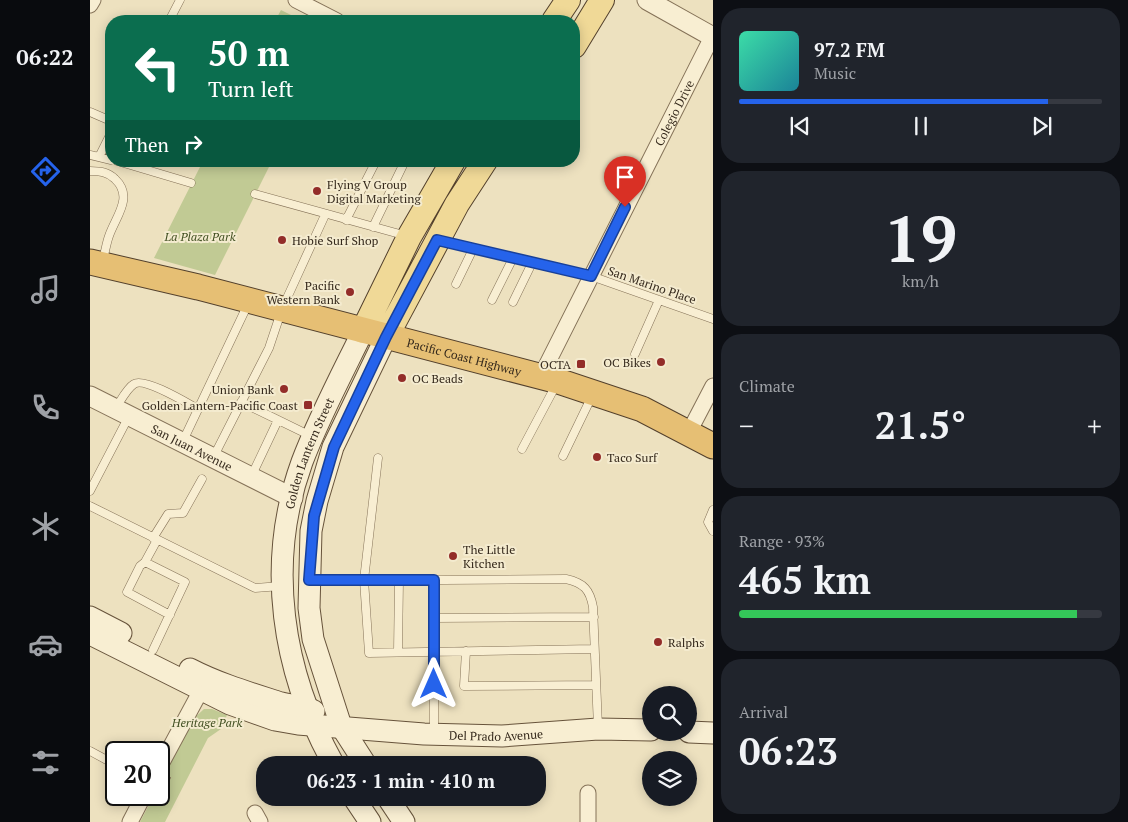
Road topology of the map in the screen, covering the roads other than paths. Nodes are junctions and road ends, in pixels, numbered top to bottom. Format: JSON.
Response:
{"nodes":[{"id":1,"x":93,"y":0,"type":"edge"},
{"id":2,"x":180,"y":0,"type":"edge"},
{"id":3,"x":296,"y":0,"type":"edge"},
{"id":4,"x":568,"y":0,"type":"edge"},
{"id":5,"x":602,"y":0,"type":"edge"},
{"id":6,"x":646,"y":0,"type":"edge"},
{"id":7,"x":90,"y":5,"type":"edge"},
{"id":8,"x":172,"y":15,"type":"edge"},
{"id":9,"x":325,"y":15,"type":"edge"},
{"id":10,"x":558,"y":15,"type":"edge"},
{"id":11,"x":580,"y":36,"type":"edge"},
{"id":12,"x":713,"y":37,"type":"edge"},
{"id":13,"x":90,"y":112,"type":"edge"},
{"id":14,"x":105,"y":118,"type":"edge"},
{"id":15,"x":105,"y":145,"type":"edge"},
{"id":16,"x":90,"y":155,"type":"edge"},
{"id":17,"x":99,"y":157,"type":"junction"},
{"id":18,"x":105,"y":159,"type":"edge"},
{"id":19,"x":111,"y":167,"type":"edge"},
{"id":20,"x":137,"y":167,"type":"edge"},
{"id":21,"x":373,"y":167,"type":"edge"},
{"id":22,"x":402,"y":167,"type":"edge"},
{"id":23,"x":449,"y":167,"type":"edge"},
{"id":24,"x":481,"y":167,"type":"edge"},
{"id":25,"x":90,"y":171,"type":"edge"},
{"id":26,"x":110,"y":174,"type":"junction"},
{"id":27,"x":191,"y":183,"type":"dead end"},
{"id":28,"x":255,"y":194,"type":"dead end"},
{"id":29,"x":326,"y":215,"type":"junction"},
{"id":30,"x":346,"y":220,"type":"junction"},
{"id":31,"x":373,"y":227,"type":"junction"},
{"id":32,"x":409,"y":236,"type":"junction"},
{"id":33,"x":437,"y":240,"type":"junction"},
{"id":34,"x":473,"y":249,"type":"junction"},
{"id":35,"x":513,"y":258,"type":"junction"},
{"id":36,"x":96,"y":263,"type":"edge"},
{"id":37,"x":532,"y":263,"type":"junction"},
{"id":38,"x":591,"y":276,"type":"junction"},
{"id":39,"x":456,"y":284,"type":"dead end"},
{"id":40,"x":250,"y":300,"type":"junction"},
{"id":41,"x":492,"y":300,"type":"dead end"},
{"id":42,"x":659,"y":300,"type":"junction"},
{"id":43,"x":513,"y":302,"type":"dead end"},
{"id":44,"x":282,"y":309,"type":"junction"},
{"id":45,"x":713,"y":319,"type":"edge"},
{"id":46,"x":375,"y":334,"type":"junction"},
{"id":47,"x":635,"y":354,"type":"dead end"},
{"id":48,"x":549,"y":378,"type":"junction"},
{"id":49,"x":713,"y":386,"type":"edge"},
{"id":50,"x":594,"y":392,"type":"junction"},
{"id":51,"x":92,"y":401,"type":"edge"},
{"id":52,"x":241,"y":402,"type":"junction"},
{"id":53,"x":198,"y":409,"type":"junction"},
{"id":54,"x":122,"y":412,"type":"junction"},
{"id":55,"x":278,"y":420,"type":"junction"},
{"id":56,"x":689,"y":432,"type":"junction"},
{"id":57,"x":312,"y":437,"type":"junction"},
{"id":58,"x":182,"y":443,"type":"junction"},
{"id":59,"x":713,"y":446,"type":"edge"},
{"id":60,"x":522,"y":450,"type":"dead end"},
{"id":61,"x":563,"y":456,"type":"dead end"},
{"id":62,"x":378,"y":458,"type":"dead end"},
{"id":63,"x":213,"y":459,"type":"junction"},
{"id":64,"x":250,"y":478,"type":"junction"},
{"id":65,"x":202,"y":479,"type":"dead end"},
{"id":66,"x":90,"y":491,"type":"edge"},
{"id":67,"x":293,"y":498,"type":"junction"},
{"id":68,"x":90,"y":506,"type":"edge"},
{"id":69,"x":713,"y":510,"type":"edge"},
{"id":70,"x":713,"y":531,"type":"edge"},
{"id":71,"x":155,"y":539,"type":"junction"},
{"id":72,"x":145,"y":562,"type":"junction"},
{"id":73,"x":309,"y":580,"type":"junction"},
{"id":74,"x":364,"y":580,"type":"junction"},
{"id":75,"x":399,"y":580,"type":"junction"},
{"id":76,"x":434,"y":580,"type":"junction"},
{"id":77,"x":282,"y":586,"type":"junction"},
{"id":78,"x":170,"y":615,"type":"junction"},
{"id":79,"x":90,"y":617,"type":"edge"},
{"id":80,"x":594,"y":617,"type":"junction"},
{"id":81,"x":434,"y":618,"type":"junction"},
{"id":82,"x":90,"y":634,"type":"edge"},
{"id":83,"x":594,"y":649,"type":"junction"},
{"id":84,"x":153,"y":650,"type":"junction"},
{"id":85,"x":434,"y":651,"type":"junction"},
{"id":86,"x":466,"y":651,"type":"junction"},
{"id":87,"x":398,"y":652,"type":"junction"},
{"id":88,"x":204,"y":684,"type":"junction"},
{"id":89,"x":595,"y":685,"type":"junction"},
{"id":90,"x":305,"y":706,"type":"junction"},
{"id":91,"x":314,"y":726,"type":"junction"},
{"id":92,"x":341,"y":726,"type":"junction"},
{"id":93,"x":598,"y":729,"type":"junction"},
{"id":94,"x":642,"y":730,"type":"edge"},
{"id":95,"x":697,"y":732,"type":"edge"},
{"id":96,"x":713,"y":733,"type":"edge"},
{"id":97,"x":434,"y":734,"type":"junction"},
{"id":98,"x":90,"y":752,"type":"edge"},
{"id":99,"x":329,"y":756,"type":"edge"},
{"id":100,"x":360,"y":756,"type":"edge"},
{"id":101,"x":105,"y":760,"type":"edge"},
{"id":102,"x":170,"y":760,"type":"edge"},
{"id":103,"x":588,"y":793,"type":"dead end"},
{"id":104,"x":145,"y":806,"type":"edge"},
{"id":105,"x":359,"y":806,"type":"edge"},
{"id":106,"x":393,"y":806,"type":"edge"},
{"id":107,"x":130,"y":822,"type":"edge"},
{"id":108,"x":370,"y":822,"type":"edge"},
{"id":109,"x":404,"y":822,"type":"edge"},
{"id":110,"x":588,"y":822,"type":"edge"}],
"edges":[{"from":1,"to":7,"type":"street"},
{"from":2,"to":8,"type":"lane"},
{"from":3,"to":9,"type":"street"},
{"from":4,"to":10,"type":"main road"},
{"from":5,"to":11,"type":"main road"},
{"from":6,"to":12,"type":"street"},
{"from":12,"to":38,"type":"street","name":"Colegio Drive"},
{"from":13,"to":14,"type":"lane"},
{"from":15,"to":17,"type":"lane"},
{"from":16,"to":17,"type":"lane"},
{"from":17,"to":18,"type":"lane"},
{"from":19,"to":26,"type":"lane"},
{"from":20,"to":27,"type":"lane"},
{"from":21,"to":30,"type":"lane"},
{"from":22,"to":31,"type":"lane"},
{"from":23,"to":32,"type":"main road","name":"Golden Lantern Street"},
{"from":24,"to":33,"type":"main road","name":"Golden Lantern Street"},
{"from":25,"to":26,"type":"lane"},
{"from":26,"to":36,"type":"lane"},
{"from":28,"to":29,"type":"lane"},
{"from":29,"to":30,"type":"lane"},
{"from":29,"to":44,"type":"lane"},
{"from":30,"to":31,"type":"lane"},
{"from":31,"to":32,"type":"lane"},
{"from":32,"to":46,"type":"main road","name":"Golden Lantern Street"},
{"from":33,"to":34,"type":"lane","name":"San Marino Place"},
{"from":33,"to":46,"type":"main road","name":"Golden Lantern Street"},
{"from":34,"to":35,"type":"lane","name":"San Marino Place"},
{"from":34,"to":39,"type":"lane"},
{"from":35,"to":37,"type":"lane","name":"San Marino Place"},
{"from":35,"to":41,"type":"lane"},
{"from":36,"to":40,"type":"highway","name":"Pacific Coast Highway"},
{"from":37,"to":38,"type":"lane","name":"San Marino Place"},
{"from":37,"to":43,"type":"lane"},
{"from":38,"to":42,"type":"lane","name":"San Marino Place"},
{"from":38,"to":48,"type":"street","name":"Colegio Drive"},
{"from":40,"to":44,"type":"highway","name":"Pacific Coast Highway"},
{"from":40,"to":53,"type":"lane"},
{"from":42,"to":45,"type":"lane","name":"San Marino Place"},
{"from":42,"to":47,"type":"lane"},
{"from":44,"to":46,"type":"highway","name":"Pacific Coast Highway"},
{"from":44,"to":52,"type":"lane"},
{"from":46,"to":48,"type":"highway","name":"Pacific Coast Highway"},
{"from":46,"to":57,"type":"main road","name":"Golden Lantern Street"},
{"from":46,"to":73,"type":"main road","name":"Golden Lantern Street"},
{"from":48,"to":50,"type":"highway","name":"Pacific Coast Highway"},
{"from":48,"to":60,"type":"lane"},
{"from":49,"to":56,"type":"street"},
{"from":50,"to":56,"type":"highway","name":"Pacific Coast Highway"},
{"from":50,"to":61,"type":"lane"},
{"from":51,"to":54,"type":"street","name":"San Juan Avenue"},
{"from":52,"to":55,"type":"lane"},
{"from":52,"to":63,"type":"lane"},
{"from":53,"to":54,"type":"lane"},
{"from":53,"to":58,"type":"lane"},
{"from":54,"to":58,"type":"street","name":"San Juan Avenue"},
{"from":54,"to":66,"type":"lane"},
{"from":55,"to":57,"type":"lane"},
{"from":55,"to":64,"type":"lane"},
{"from":56,"to":59,"type":"highway","name":"Pacific Coast Highway"},
{"from":57,"to":67,"type":"main road","name":"Golden Lantern Street"},
{"from":58,"to":63,"type":"street","name":"San Juan Avenue"},
{"from":62,"to":74,"type":"lane"},
{"from":63,"to":64,"type":"street","name":"San Juan Avenue"},
{"from":64,"to":67,"type":"street","name":"San Juan Avenue"},
{"from":65,"to":71,"type":"lane"},
{"from":67,"to":77,"type":"main road","name":"Golden Lantern Street"},
{"from":68,"to":71,"type":"lane"},
{"from":69,"to":70,"type":"lane"},
{"from":71,"to":72,"type":"lane"},
{"from":71,"to":77,"type":"lane"},
{"from":72,"to":78,"type":"lane"},
{"from":72,"to":78,"type":"lane"},
{"from":73,"to":74,"type":"lane"},
{"from":73,"to":92,"type":"main road","name":"Golden Lantern Street"},
{"from":74,"to":75,"type":"lane"},
{"from":74,"to":87,"type":"lane"},
{"from":75,"to":76,"type":"lane"},
{"from":75,"to":87,"type":"lane"},
{"from":76,"to":80,"type":"lane"},
{"from":76,"to":81,"type":"lane"},
{"from":77,"to":90,"type":"main road","name":"Golden Lantern Street"},
{"from":78,"to":84,"type":"lane"},
{"from":79,"to":84,"type":"main road","name":"Del Prado Avenue"},
{"from":80,"to":81,"type":"lane"},
{"from":80,"to":83,"type":"lane"},
{"from":81,"to":85,"type":"lane"},
{"from":82,"to":88,"type":"main road","name":"Del Prado Avenue"},
{"from":83,"to":86,"type":"lane"},
{"from":83,"to":89,"type":"lane"},
{"from":84,"to":88,"type":"main road","name":"Del Prado Avenue"},
{"from":85,"to":86,"type":"lane"},
{"from":85,"to":87,"type":"lane"},
{"from":85,"to":97,"type":"lane"},
{"from":86,"to":89,"type":"lane"},
{"from":88,"to":90,"type":"main road","name":"Del Prado Avenue"},
{"from":88,"to":91,"type":"main road","name":"Del Prado Avenue"},
{"from":88,"to":102,"type":"street"},
{"from":89,"to":93,"type":"lane"},
{"from":90,"to":91,"type":"main road","name":"Golden Lantern Street"},
{"from":90,"to":92,"type":"main road","name":"Del Prado Avenue"},
{"from":91,"to":92,"type":"main road","name":"Del Prado Avenue"},
{"from":91,"to":99,"type":"main road","name":"Golden Lantern Street"},
{"from":92,"to":97,"type":"main road","name":"Del Prado Avenue"},
{"from":92,"to":100,"type":"main road","name":"Golden Lantern Street"},
{"from":93,"to":94,"type":"main road","name":"Del Prado Avenue"},
{"from":93,"to":97,"type":"main road","name":"Del Prado Avenue"},
{"from":95,"to":96,"type":"main road"},
{"from":98,"to":101,"type":"lane"},
{"from":103,"to":110,"type":"street"},
{"from":104,"to":107,"type":"street"},
{"from":105,"to":108,"type":"main road"},
{"from":106,"to":109,"type":"main road"}]}
